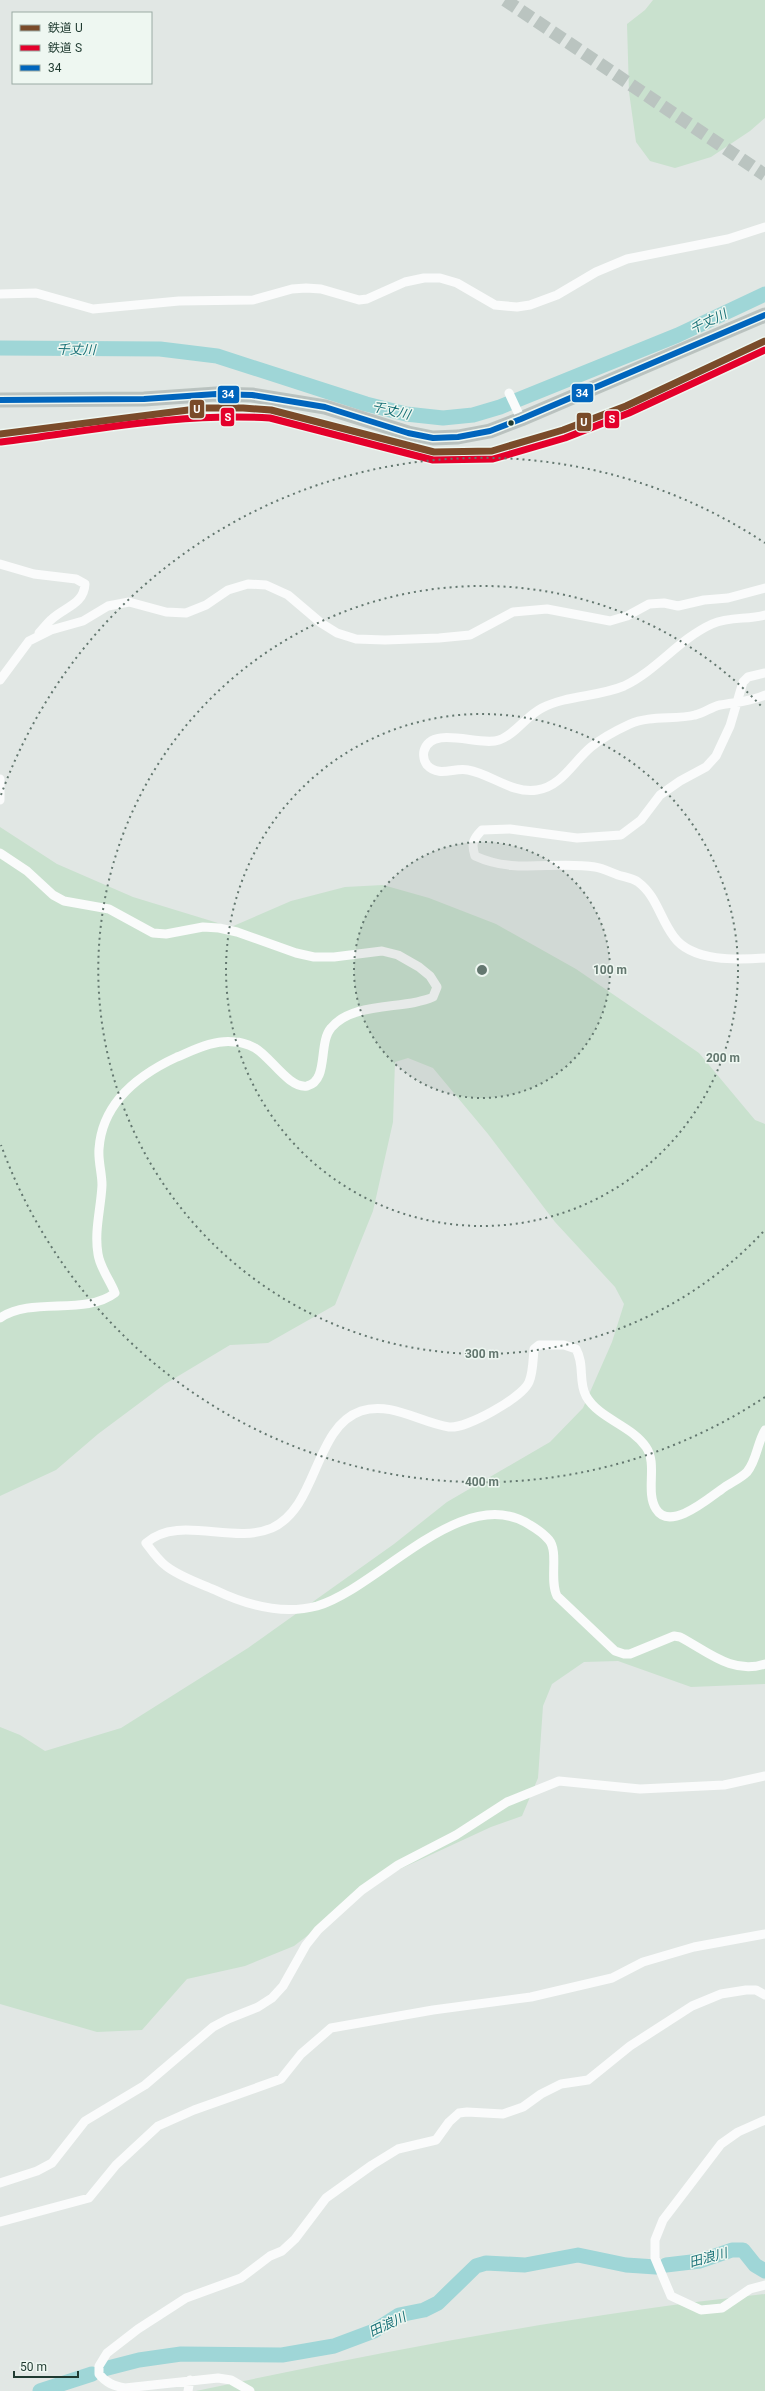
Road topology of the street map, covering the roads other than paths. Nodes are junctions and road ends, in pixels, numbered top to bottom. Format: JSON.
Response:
{"nodes":[{"id":1,"x":765,"y":227,"type":"edge"},
{"id":2,"x":0,"y":294,"type":"edge"},
{"id":3,"x":765,"y":314,"type":"edge"},
{"id":4,"x":509,"y":393,"type":"dead end"},
{"id":5,"x":0,"y":400,"type":"edge"},
{"id":6,"x":519,"y":416,"type":"junction"},
{"id":7,"x":0,"y":564,"type":"edge"},
{"id":8,"x":764,"y":588,"type":"edge"},
{"id":9,"x":765,"y":615,"type":"edge"},
{"id":10,"x":38,"y":634,"type":"junction"},
{"id":11,"x":765,"y":673,"type":"edge"},
{"id":12,"x":0,"y":680,"type":"edge"},
{"id":13,"x":765,"y":695,"type":"edge"},
{"id":14,"x":737,"y":703,"type":"junction"},
{"id":15,"x":0,"y":779,"type":"edge"},
{"id":16,"x":0,"y":800,"type":"edge"},
{"id":17,"x":0,"y":853,"type":"edge"},
{"id":18,"x":765,"y":958,"type":"edge"},
{"id":19,"x":0,"y":1318,"type":"edge"},
{"id":20,"x":765,"y":1430,"type":"edge"},
{"id":21,"x":765,"y":1664,"type":"edge"},
{"id":22,"x":765,"y":1776,"type":"edge"},
{"id":23,"x":765,"y":1934,"type":"edge"},
{"id":24,"x":765,"y":1995,"type":"edge"},
{"id":25,"x":765,"y":2120,"type":"edge"},
{"id":26,"x":0,"y":2183,"type":"edge"},
{"id":27,"x":0,"y":2222,"type":"edge"},
{"id":28,"x":765,"y":2285,"type":"edge"},
{"id":29,"x":190,"y":2380,"type":"junction"},
{"id":30,"x":188,"y":2391,"type":"edge"},
{"id":31,"x":250,"y":2391,"type":"edge"}],
"edges":[{"from":1,"to":2,"type":"street"},
{"from":3,"to":6,"type":"highway"},
{"from":4,"to":6,"type":"street"},
{"from":5,"to":6,"type":"highway"},
{"from":7,"to":10,"type":"street"},
{"from":8,"to":10,"type":"street"},
{"from":9,"to":14,"type":"street"},
{"from":10,"to":12,"type":"street"},
{"from":11,"to":14,"type":"street"},
{"from":13,"to":14,"type":"street"},
{"from":14,"to":18,"type":"street"},
{"from":15,"to":16,"type":"street"},
{"from":17,"to":19,"type":"street"},
{"from":20,"to":21,"type":"street"},
{"from":22,"to":26,"type":"street"},
{"from":23,"to":27,"type":"street"},
{"from":24,"to":29,"type":"street"},
{"from":25,"to":28,"type":"street"},
{"from":29,"to":30,"type":"street"},
{"from":29,"to":31,"type":"street"}]}
